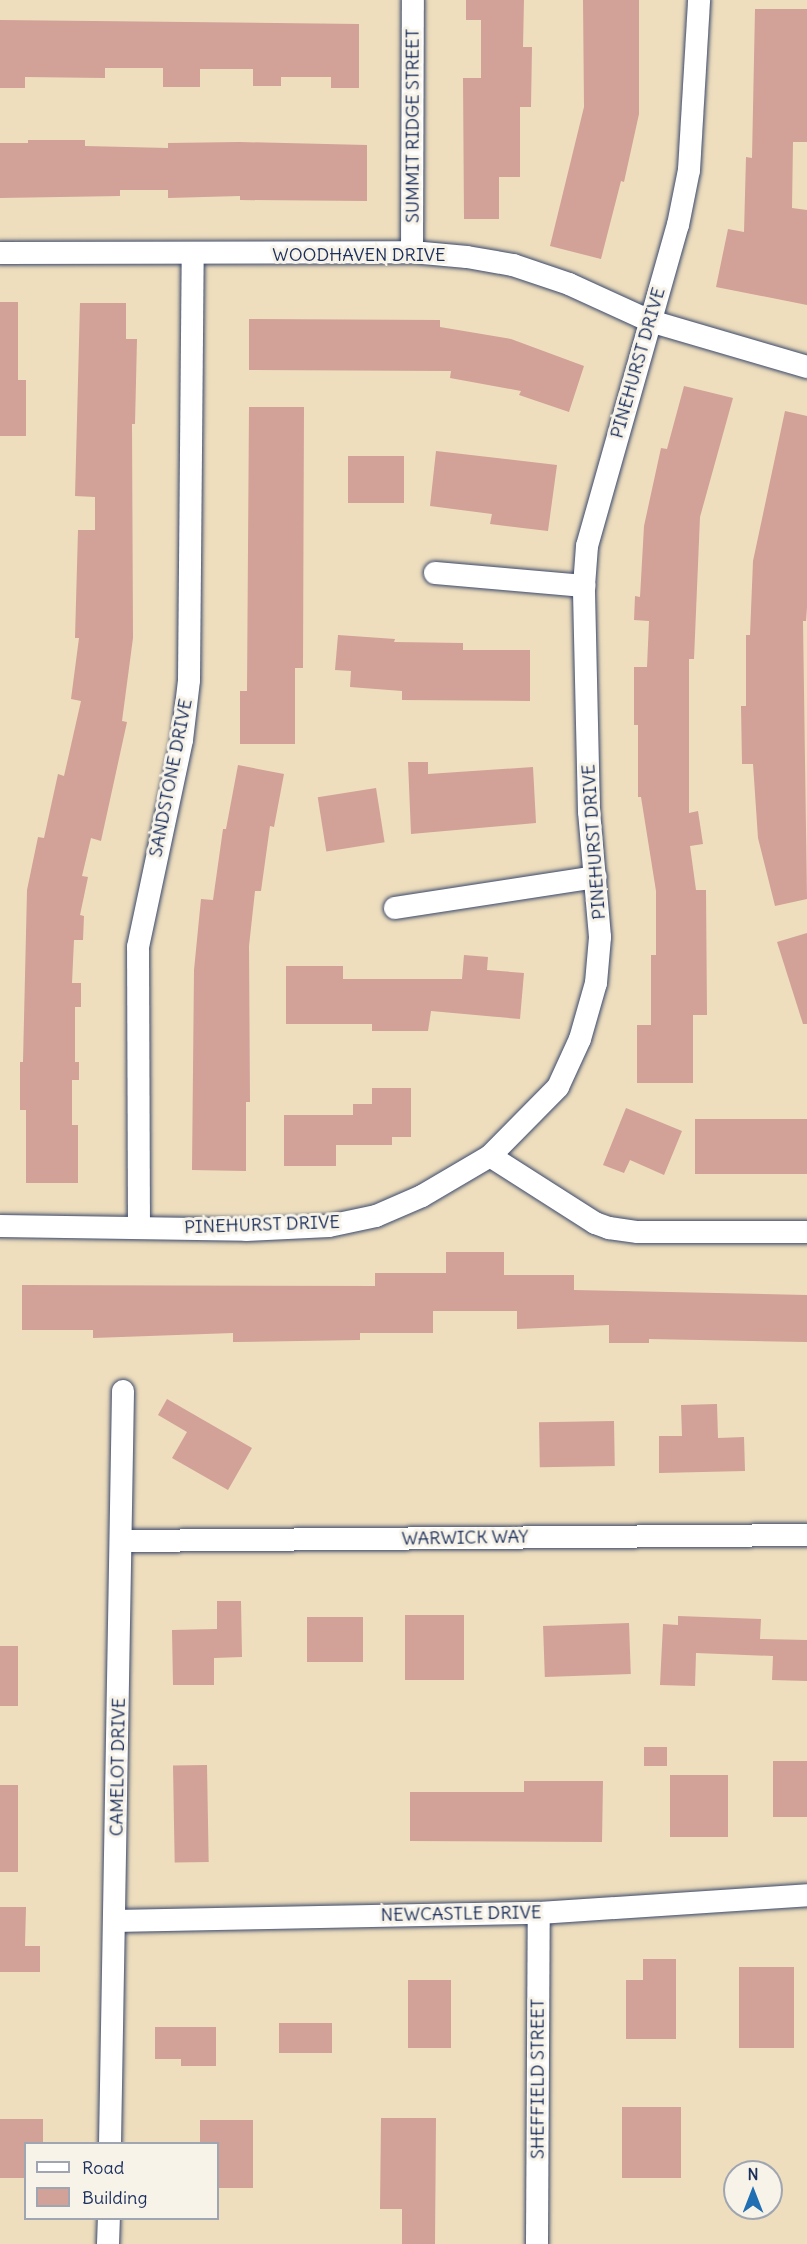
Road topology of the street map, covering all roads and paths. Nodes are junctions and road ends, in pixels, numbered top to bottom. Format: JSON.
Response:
{"nodes":[{"id":1,"x":413,"y":0,"type":"edge"},
{"id":2,"x":699,"y":0,"type":"edge"},
{"id":3,"x":412,"y":252,"type":"junction"},
{"id":4,"x":0,"y":253,"type":"edge"},
{"id":5,"x":193,"y":255,"type":"junction"},
{"id":6,"x":650,"y":321,"type":"junction"},
{"id":7,"x":807,"y":366,"type":"edge"},
{"id":8,"x":435,"y":573,"type":"dead end"},
{"id":9,"x":584,"y":586,"type":"junction"},
{"id":10,"x":596,"y":877,"type":"junction"},
{"id":11,"x":395,"y":908,"type":"dead end"},
{"id":12,"x":490,"y":1156,"type":"junction"},
{"id":13,"x":0,"y":1226,"type":"edge"},
{"id":14,"x":139,"y":1228,"type":"junction"},
{"id":15,"x":807,"y":1232,"type":"edge"},
{"id":16,"x":123,"y":1391,"type":"dead end"},
{"id":17,"x":807,"y":1535,"type":"edge"},
{"id":18,"x":123,"y":1542,"type":"junction"},
{"id":19,"x":807,"y":1895,"type":"edge"},
{"id":20,"x":539,"y":1913,"type":"junction"},
{"id":21,"x":114,"y":1921,"type":"junction"},
{"id":22,"x":110,"y":2142,"type":"edge"},
{"id":23,"x":109,"y":2220,"type":"edge"},
{"id":24,"x":108,"y":2244,"type":"edge"},
{"id":25,"x":537,"y":2244,"type":"edge"}],
"edges":[{"from":1,"to":3,"type":"street","name":"SUMMIT RIDGE STREET"},
{"from":2,"to":6,"type":"street","name":"PINEHURST DRIVE"},
{"from":3,"to":5,"type":"street","name":"WOODHAVEN DRIVE"},
{"from":3,"to":6,"type":"street","name":"WOODHAVEN DRIVE"},
{"from":4,"to":5,"type":"street","name":"WOODHAVEN DRIVE"},
{"from":5,"to":14,"type":"street","name":"SANDSTONE DRIVE"},
{"from":6,"to":7,"type":"street","name":"WOODHAVEN DRIVE"},
{"from":6,"to":9,"type":"street","name":"PINEHURST DRIVE"},
{"from":8,"to":9,"type":"street"},
{"from":9,"to":10,"type":"street","name":"PINEHURST DRIVE"},
{"from":10,"to":11,"type":"street"},
{"from":10,"to":12,"type":"street","name":"PINEHURST DRIVE"},
{"from":12,"to":14,"type":"street","name":"PINEHURST DRIVE"},
{"from":12,"to":15,"type":"street"},
{"from":13,"to":14,"type":"street","name":"PINEHURST DRIVE"},
{"from":16,"to":18,"type":"street","name":"CAMELOT DRIVE"},
{"from":17,"to":18,"type":"street","name":"WARWICK WAY"},
{"from":18,"to":21,"type":"street","name":"CAMELOT DRIVE"},
{"from":19,"to":20,"type":"street","name":"NEWCASTLE DRIVE"},
{"from":20,"to":21,"type":"street","name":"NEWCASTLE DRIVE"},
{"from":20,"to":25,"type":"street","name":"SHEFFIELD STREET"},
{"from":21,"to":22,"type":"street","name":"CAMELOT DRIVE"},
{"from":23,"to":24,"type":"street"}]}
